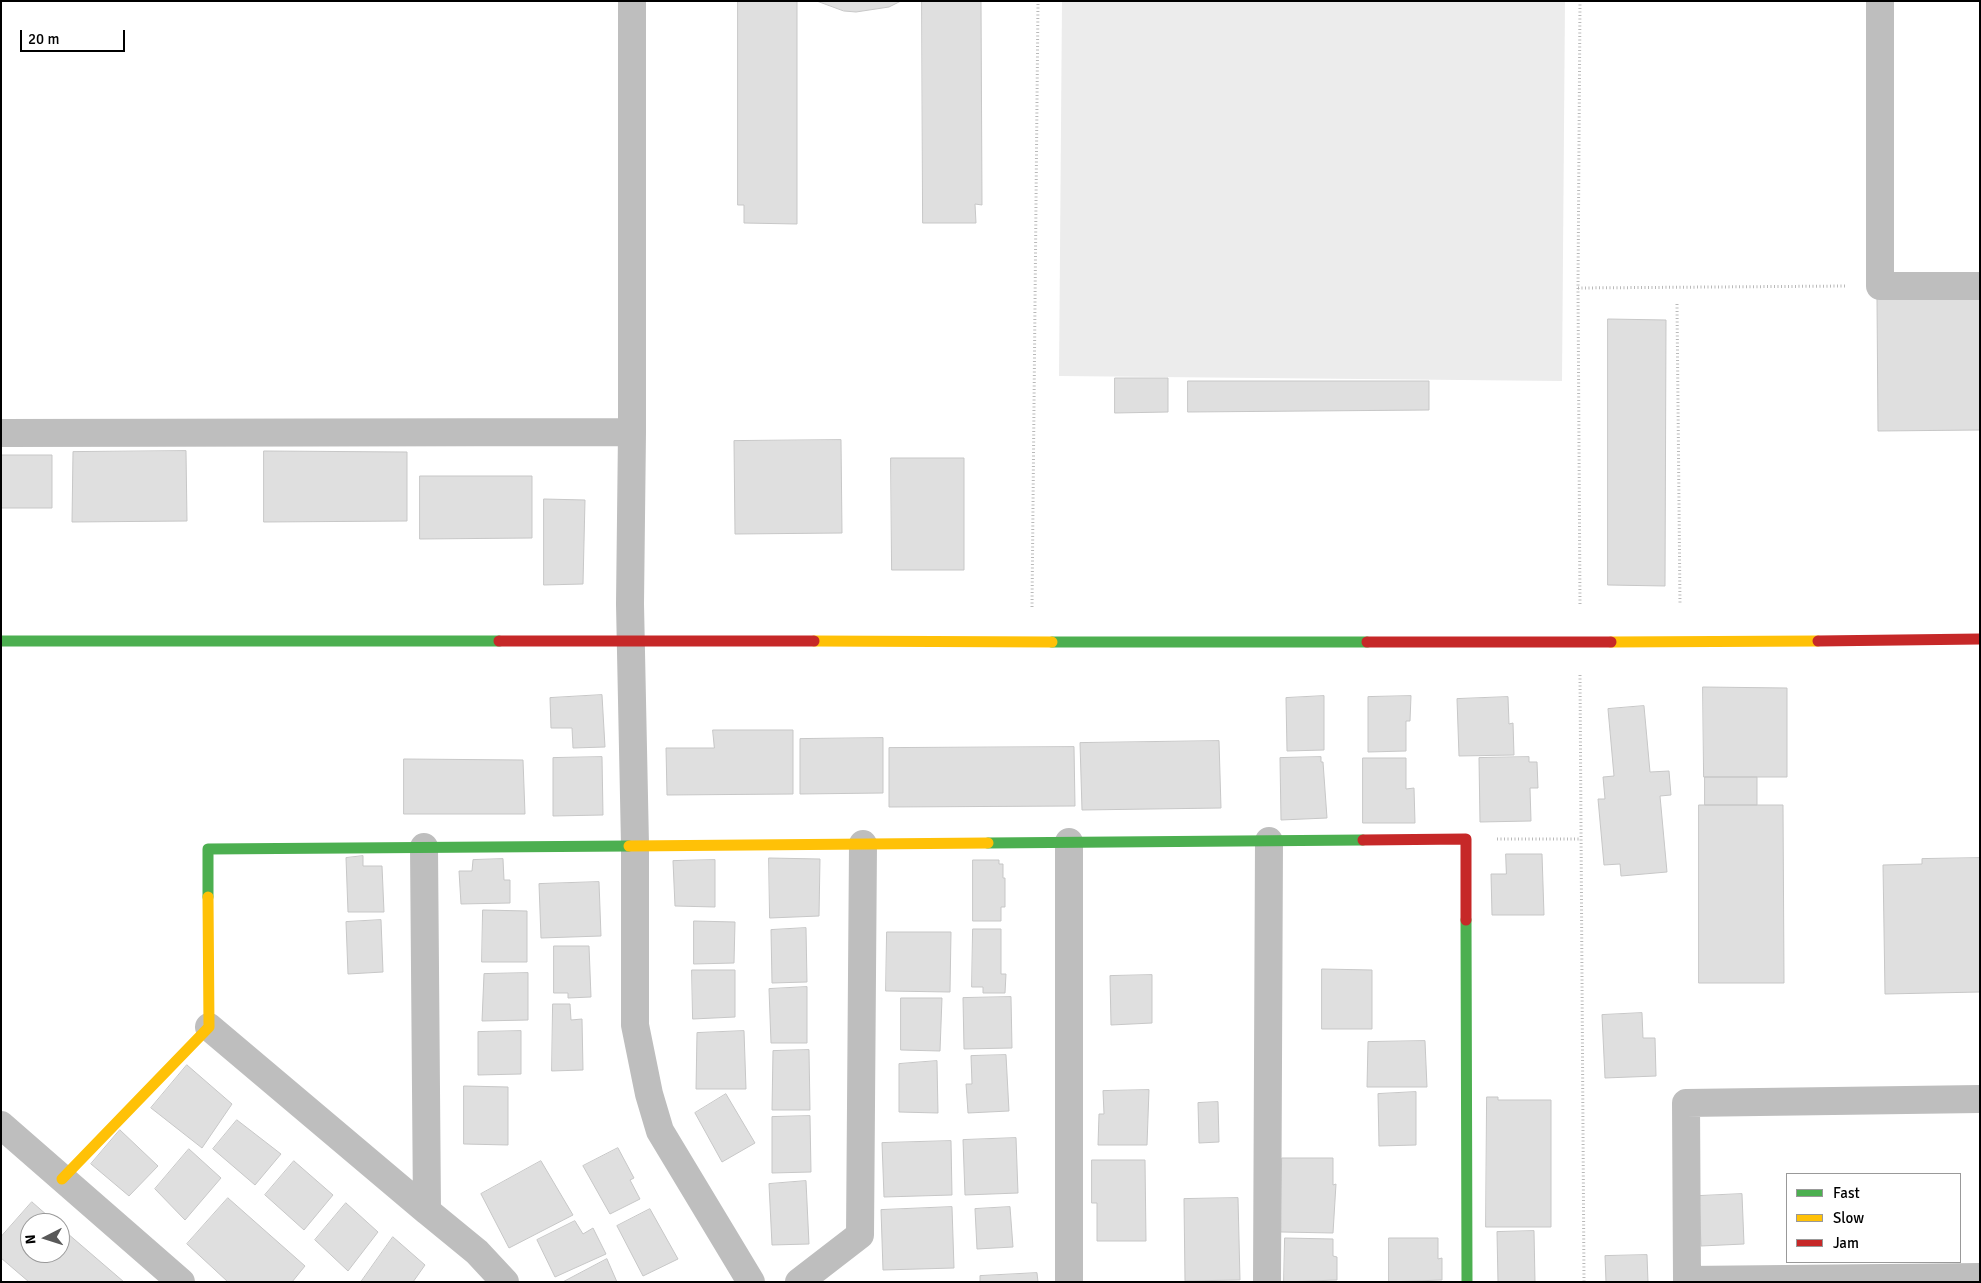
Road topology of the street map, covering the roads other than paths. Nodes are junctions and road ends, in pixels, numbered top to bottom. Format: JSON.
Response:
{"nodes":[{"id":1,"x":632,"y":1,"type":"edge"},
{"id":2,"x":1880,"y":1,"type":"edge"},
{"id":3,"x":1980,"y":286,"type":"edge"},
{"id":4,"x":632,"y":432,"type":"junction"},
{"id":5,"x":1,"y":433,"type":"edge"},
{"id":6,"x":1980,"y":639,"type":"edge"},
{"id":7,"x":1,"y":641,"type":"edge"},
{"id":8,"x":631,"y":641,"type":"junction"},
{"id":9,"x":1269,"y":841,"type":"junction"},
{"id":10,"x":1069,"y":842,"type":"junction"},
{"id":11,"x":863,"y":844,"type":"junction"},
{"id":12,"x":634,"y":845,"type":"junction"},
{"id":13,"x":424,"y":847,"type":"junction"},
{"id":14,"x":209,"y":1027,"type":"junction"},
{"id":15,"x":1980,"y":1099,"type":"edge"},
{"id":16,"x":1,"y":1125,"type":"edge"},
{"id":17,"x":62,"y":1179,"type":"junction"},
{"id":18,"x":427,"y":1211,"type":"junction"},
{"id":19,"x":1980,"y":1277,"type":"edge"},
{"id":20,"x":1846,"y":1280,"type":"edge"},
{"id":21,"x":181,"y":1282,"type":"edge"},
{"id":22,"x":505,"y":1282,"type":"edge"},
{"id":23,"x":751,"y":1282,"type":"edge"},
{"id":24,"x":799,"y":1282,"type":"edge"},
{"id":25,"x":1069,"y":1282,"type":"edge"},
{"id":26,"x":1267,"y":1282,"type":"edge"},
{"id":27,"x":1468,"y":1282,"type":"edge"}],
"edges":[{"from":1,"to":4,"type":"street"},
{"from":2,"to":3,"type":"street"},
{"from":4,"to":5,"type":"street"},
{"from":4,"to":8,"type":"street"},
{"from":6,"to":8,"type":"street"},
{"from":7,"to":8,"type":"street"},
{"from":8,"to":12,"type":"street"},
{"from":9,"to":10,"type":"street"},
{"from":9,"to":26,"type":"street"},
{"from":9,"to":27,"type":"street"},
{"from":10,"to":11,"type":"street"},
{"from":10,"to":25,"type":"street"},
{"from":11,"to":12,"type":"street"},
{"from":11,"to":24,"type":"street"},
{"from":12,"to":13,"type":"street"},
{"from":12,"to":23,"type":"street"},
{"from":13,"to":14,"type":"street"},
{"from":13,"to":18,"type":"street"},
{"from":14,"to":17,"type":"street"},
{"from":14,"to":18,"type":"street"},
{"from":15,"to":20,"type":"street"},
{"from":16,"to":17,"type":"street"},
{"from":17,"to":21,"type":"street"},
{"from":18,"to":22,"type":"street"},
{"from":19,"to":20,"type":"street"}]}
